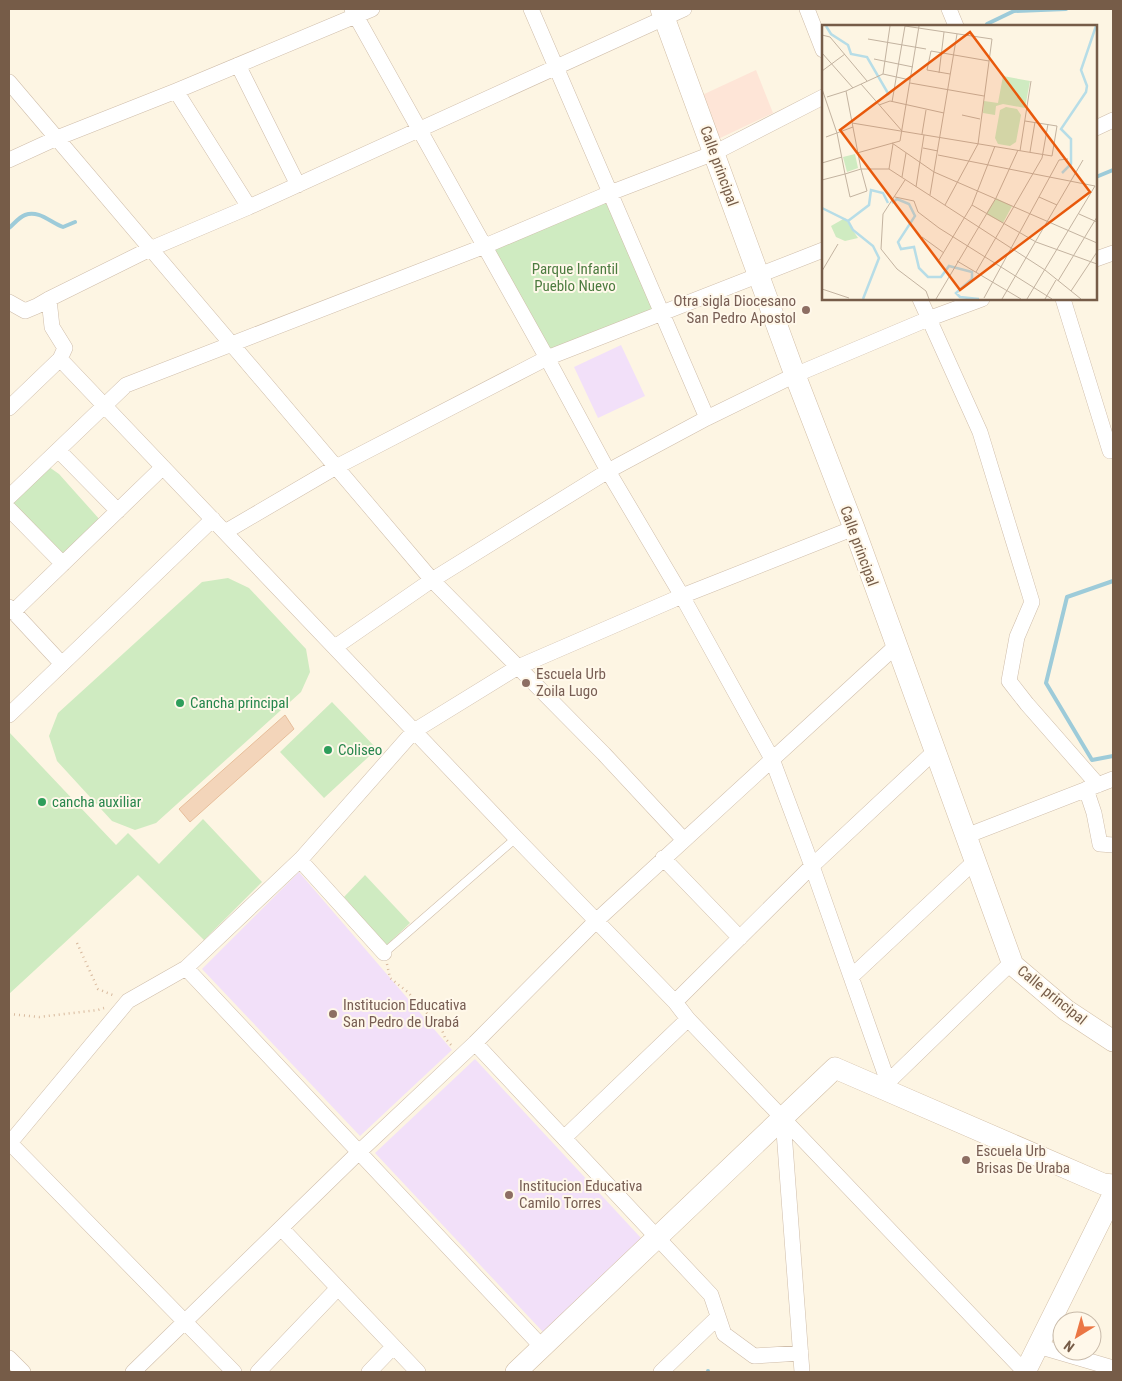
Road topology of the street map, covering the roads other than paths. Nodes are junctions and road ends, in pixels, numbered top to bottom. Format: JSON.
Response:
{"nodes":[{"id":1,"x":372,"y":9,"type":"edge"},
{"id":2,"x":531,"y":9,"type":"edge"},
{"id":3,"x":807,"y":9,"type":"edge"},
{"id":4,"x":949,"y":9,"type":"edge"},
{"id":5,"x":354,"y":12,"type":"edge"},
{"id":6,"x":670,"y":12,"type":"edge"},
{"id":7,"x":956,"y":25,"type":"edge"},
{"id":8,"x":822,"y":47,"type":"edge"},
{"id":9,"x":238,"y":65,"type":"junction"},
{"id":10,"x":556,"y":67,"type":"junction"},
{"id":11,"x":9,"y":82,"type":"edge"},
{"id":12,"x":176,"y":91,"type":"junction"},
{"id":13,"x":822,"y":98,"type":"edge"},
{"id":14,"x":1113,"y":120,"type":"edge"},
{"id":15,"x":1097,"y":128,"type":"edge"},
{"id":16,"x":419,"y":129,"type":"junction"},
{"id":17,"x":57,"y":138,"type":"junction"},
{"id":18,"x":714,"y":154,"type":"junction"},
{"id":19,"x":9,"y":160,"type":"edge"},
{"id":20,"x":298,"y":185,"type":"junction"},
{"id":21,"x":610,"y":193,"type":"junction"},
{"id":22,"x":249,"y":208,"type":"junction"},
{"id":23,"x":485,"y":246,"type":"junction"},
{"id":24,"x":150,"y":248,"type":"junction"},
{"id":25,"x":822,"y":250,"type":"edge"},
{"id":26,"x":1113,"y":253,"type":"edge"},
{"id":27,"x":1097,"y":259,"type":"edge"},
{"id":28,"x":758,"y":275,"type":"junction"},
{"id":29,"x":49,"y":299,"type":"junction"},
{"id":30,"x":920,"y":300,"type":"edge"},
{"id":31,"x":979,"y":300,"type":"edge"},
{"id":32,"x":1063,"y":300,"type":"edge"},
{"id":33,"x":9,"y":302,"type":"edge"},
{"id":34,"x":662,"y":313,"type":"junction"},
{"id":35,"x":928,"y":319,"type":"junction"},
{"id":36,"x":232,"y":345,"type":"junction"},
{"id":37,"x":546,"y":358,"type":"junction"},
{"id":38,"x":60,"y":359,"type":"junction"},
{"id":39,"x":795,"y":375,"type":"junction"},
{"id":40,"x":105,"y":406,"type":"junction"},
{"id":41,"x":9,"y":408,"type":"edge"},
{"id":42,"x":707,"y":418,"type":"junction"},
{"id":43,"x":58,"y":450,"type":"junction"},
{"id":44,"x":1110,"y":451,"type":"dead end"},
{"id":45,"x":163,"y":467,"type":"junction"},
{"id":46,"x":336,"y":467,"type":"junction"},
{"id":47,"x":608,"y":471,"type":"junction"},
{"id":48,"x":9,"y":497,"type":"edge"},
{"id":49,"x":9,"y":509,"type":"edge"},
{"id":50,"x":118,"y":511,"type":"junction"},
{"id":51,"x":213,"y":519,"type":"junction"},
{"id":52,"x":854,"y":528,"type":"junction"},
{"id":53,"x":225,"y":532,"type":"junction"},
{"id":54,"x":63,"y":564,"type":"junction"},
{"id":55,"x":432,"y":580,"type":"junction"},
{"id":56,"x":682,"y":596,"type":"junction"},
{"id":57,"x":11,"y":610,"type":"edge"},
{"id":58,"x":896,"y":646,"type":"junction"},
{"id":59,"x":335,"y":647,"type":"junction"},
{"id":60,"x":62,"y":664,"type":"junction"},
{"id":61,"x":518,"y":667,"type":"junction"},
{"id":62,"x":9,"y":715,"type":"edge"},
{"id":63,"x":414,"y":731,"type":"junction"},
{"id":64,"x":935,"y":751,"type":"junction"},
{"id":65,"x":772,"y":759,"type":"junction"},
{"id":66,"x":1113,"y":779,"type":"edge"},
{"id":67,"x":1092,"y":787,"type":"junction"},
{"id":68,"x":966,"y":836,"type":"junction"},
{"id":69,"x":516,"y":838,"type":"junction"},
{"id":70,"x":684,"y":840,"type":"junction"},
{"id":71,"x":1113,"y":845,"type":"edge"},
{"id":72,"x":663,"y":858,"type":"junction"},
{"id":73,"x":300,"y":860,"type":"junction"},
{"id":74,"x":975,"y":861,"type":"junction"},
{"id":75,"x":812,"y":866,"type":"junction"},
{"id":76,"x":596,"y":921,"type":"junction"},
{"id":77,"x":740,"y":938,"type":"junction"},
{"id":78,"x":384,"y":953,"type":"joint"},
{"id":79,"x":1012,"y":962,"type":"junction"},
{"id":80,"x":186,"y":968,"type":"junction"},
{"id":81,"x":851,"y":978,"type":"junction"},
{"id":82,"x":675,"y":1002,"type":"junction"},
{"id":83,"x":688,"y":1019,"type":"junction"},
{"id":84,"x":1113,"y":1041,"type":"edge"},
{"id":85,"x":475,"y":1043,"type":"junction"},
{"id":86,"x":887,"y":1086,"type":"junction"},
{"id":87,"x":783,"y":1118,"type":"junction"},
{"id":88,"x":564,"y":1138,"type":"junction"},
{"id":89,"x":9,"y":1144,"type":"edge"},
{"id":90,"x":359,"y":1152,"type":"junction"},
{"id":91,"x":1113,"y":1185,"type":"edge"},
{"id":92,"x":1113,"y":1195,"type":"edge"},
{"id":93,"x":281,"y":1228,"type":"junction"},
{"id":94,"x":658,"y":1238,"type":"junction"},
{"id":95,"x":338,"y":1288,"type":"junction"},
{"id":96,"x":718,"y":1318,"type":"junction"},
{"id":97,"x":185,"y":1322,"type":"junction"},
{"id":98,"x":1038,"y":1346,"type":"junction"},
{"id":99,"x":393,"y":1347,"type":"junction"},
{"id":100,"x":543,"y":1348,"type":"junction"},
{"id":101,"x":801,"y":1353,"type":"junction"},
{"id":102,"x":9,"y":1358,"type":"edge"},
{"id":103,"x":1113,"y":1368,"type":"edge"},
{"id":104,"x":522,"y":1370,"type":"edge"},
{"id":105,"x":23,"y":1372,"type":"edge"},
{"id":106,"x":133,"y":1372,"type":"edge"},
{"id":107,"x":234,"y":1372,"type":"edge"},
{"id":108,"x":258,"y":1372,"type":"edge"},
{"id":109,"x":369,"y":1372,"type":"edge"},
{"id":110,"x":418,"y":1372,"type":"edge"},
{"id":111,"x":661,"y":1372,"type":"edge"},
{"id":112,"x":802,"y":1372,"type":"edge"},
{"id":113,"x":1025,"y":1372,"type":"edge"}],
"edges":[{"from":1,"to":5,"type":"street"},
{"from":2,"to":10,"type":"street"},
{"from":3,"to":8,"type":"street"},
{"from":4,"to":7,"type":"street"},
{"from":5,"to":9,"type":"street"},
{"from":5,"to":16,"type":"street"},
{"from":6,"to":10,"type":"street"},
{"from":6,"to":18,"type":"main road","name":"Calle principal"},
{"from":9,"to":12,"type":"street"},
{"from":9,"to":20,"type":"street"},
{"from":10,"to":16,"type":"street"},
{"from":10,"to":21,"type":"street"},
{"from":11,"to":17,"type":"street"},
{"from":12,"to":17,"type":"street"},
{"from":12,"to":22,"type":"street"},
{"from":13,"to":18,"type":"street"},
{"from":14,"to":15,"type":"street"},
{"from":16,"to":20,"type":"street"},
{"from":16,"to":23,"type":"street"},
{"from":17,"to":19,"type":"street"},
{"from":17,"to":24,"type":"street"},
{"from":18,"to":21,"type":"street"},
{"from":18,"to":28,"type":"main road","name":"Calle principal"},
{"from":20,"to":22,"type":"street"},
{"from":21,"to":23,"type":"street"},
{"from":21,"to":34,"type":"street"},
{"from":22,"to":24,"type":"street"},
{"from":23,"to":36,"type":"street"},
{"from":23,"to":37,"type":"street"},
{"from":24,"to":29,"type":"street"},
{"from":24,"to":36,"type":"street"},
{"from":25,"to":28,"type":"street"},
{"from":26,"to":27,"type":"street"},
{"from":28,"to":34,"type":"street"},
{"from":28,"to":39,"type":"main road","name":"Calle principal"},
{"from":29,"to":33,"type":"street"},
{"from":29,"to":38,"type":"street"},
{"from":30,"to":35,"type":"street"},
{"from":31,"to":35,"type":"street"},
{"from":32,"to":44,"type":"street"},
{"from":34,"to":37,"type":"street"},
{"from":34,"to":42,"type":"street"},
{"from":35,"to":39,"type":"street"},
{"from":35,"to":67,"type":"street"},
{"from":36,"to":40,"type":"street"},
{"from":36,"to":46,"type":"street"},
{"from":37,"to":46,"type":"street"},
{"from":37,"to":47,"type":"street"},
{"from":38,"to":40,"type":"street"},
{"from":38,"to":41,"type":"street"},
{"from":39,"to":42,"type":"street"},
{"from":39,"to":52,"type":"main road","name":"Calle principal"},
{"from":40,"to":43,"type":"street"},
{"from":40,"to":45,"type":"street"},
{"from":42,"to":47,"type":"street"},
{"from":43,"to":48,"type":"street"},
{"from":43,"to":50,"type":"street"},
{"from":45,"to":50,"type":"street"},
{"from":45,"to":51,"type":"street"},
{"from":46,"to":53,"type":"street"},
{"from":46,"to":55,"type":"street"},
{"from":47,"to":55,"type":"street"},
{"from":47,"to":56,"type":"street"},
{"from":49,"to":54,"type":"street"},
{"from":50,"to":54,"type":"street"},
{"from":51,"to":53,"type":"street"},
{"from":51,"to":60,"type":"street"},
{"from":52,"to":56,"type":"street"},
{"from":52,"to":58,"type":"main road","name":"Calle principal"},
{"from":53,"to":59,"type":"street"},
{"from":54,"to":57,"type":"street"},
{"from":55,"to":59,"type":"street"},
{"from":55,"to":61,"type":"street"},
{"from":56,"to":61,"type":"street"},
{"from":56,"to":65,"type":"street"},
{"from":57,"to":60,"type":"street"},
{"from":58,"to":64,"type":"main road","name":"Calle principal"},
{"from":58,"to":65,"type":"street"},
{"from":59,"to":63,"type":"street"},
{"from":60,"to":62,"type":"street"},
{"from":61,"to":63,"type":"street"},
{"from":61,"to":70,"type":"street"},
{"from":63,"to":69,"type":"street"},
{"from":63,"to":73,"type":"street"},
{"from":64,"to":68,"type":"main road","name":"Calle principal"},
{"from":64,"to":75,"type":"street"},
{"from":65,"to":70,"type":"street"},
{"from":65,"to":75,"type":"street"},
{"from":66,"to":67,"type":"street"},
{"from":67,"to":68,"type":"street"},
{"from":67,"to":71,"type":"street"},
{"from":68,"to":74,"type":"main road","name":"Calle principal"},
{"from":69,"to":76,"type":"street"},
{"from":69,"to":78,"type":"lane"},
{"from":70,"to":72,"type":"street"},
{"from":72,"to":76,"type":"street"},
{"from":72,"to":77,"type":"street"},
{"from":73,"to":78,"type":"street"},
{"from":73,"to":80,"type":"street"},
{"from":74,"to":79,"type":"main road","name":"Calle principal"},
{"from":74,"to":81,"type":"street"},
{"from":75,"to":77,"type":"street"},
{"from":75,"to":81,"type":"street"},
{"from":76,"to":82,"type":"street"},
{"from":76,"to":85,"type":"street"},
{"from":77,"to":82,"type":"street"},
{"from":79,"to":84,"type":"main road","name":"Calle principal"},
{"from":79,"to":86,"type":"street"},
{"from":80,"to":89,"type":"street"},
{"from":80,"to":90,"type":"street"},
{"from":81,"to":86,"type":"street"},
{"from":82,"to":83,"type":"street"},
{"from":83,"to":87,"type":"street"},
{"from":83,"to":88,"type":"street"},
{"from":85,"to":88,"type":"street"},
{"from":85,"to":90,"type":"street"},
{"from":86,"to":87,"type":"main road"},
{"from":86,"to":91,"type":"main road"},
{"from":87,"to":94,"type":"main road"},
{"from":87,"to":101,"type":"street"},
{"from":87,"to":113,"type":"street"},
{"from":88,"to":94,"type":"street"},
{"from":89,"to":97,"type":"street"},
{"from":90,"to":93,"type":"street"},
{"from":90,"to":100,"type":"street"},
{"from":92,"to":98,"type":"main road"},
{"from":93,"to":95,"type":"street"},
{"from":93,"to":97,"type":"street"},
{"from":94,"to":96,"type":"street"},
{"from":94,"to":100,"type":"main road"},
{"from":95,"to":99,"type":"street"},
{"from":95,"to":108,"type":"street"},
{"from":96,"to":101,"type":"street"},
{"from":96,"to":111,"type":"street"},
{"from":97,"to":106,"type":"street"},
{"from":97,"to":107,"type":"street"},
{"from":98,"to":103,"type":"street"},
{"from":98,"to":113,"type":"main road"},
{"from":99,"to":109,"type":"street"},
{"from":99,"to":110,"type":"street"},
{"from":100,"to":104,"type":"main road"},
{"from":101,"to":112,"type":"street"},
{"from":102,"to":105,"type":"street"}]}
